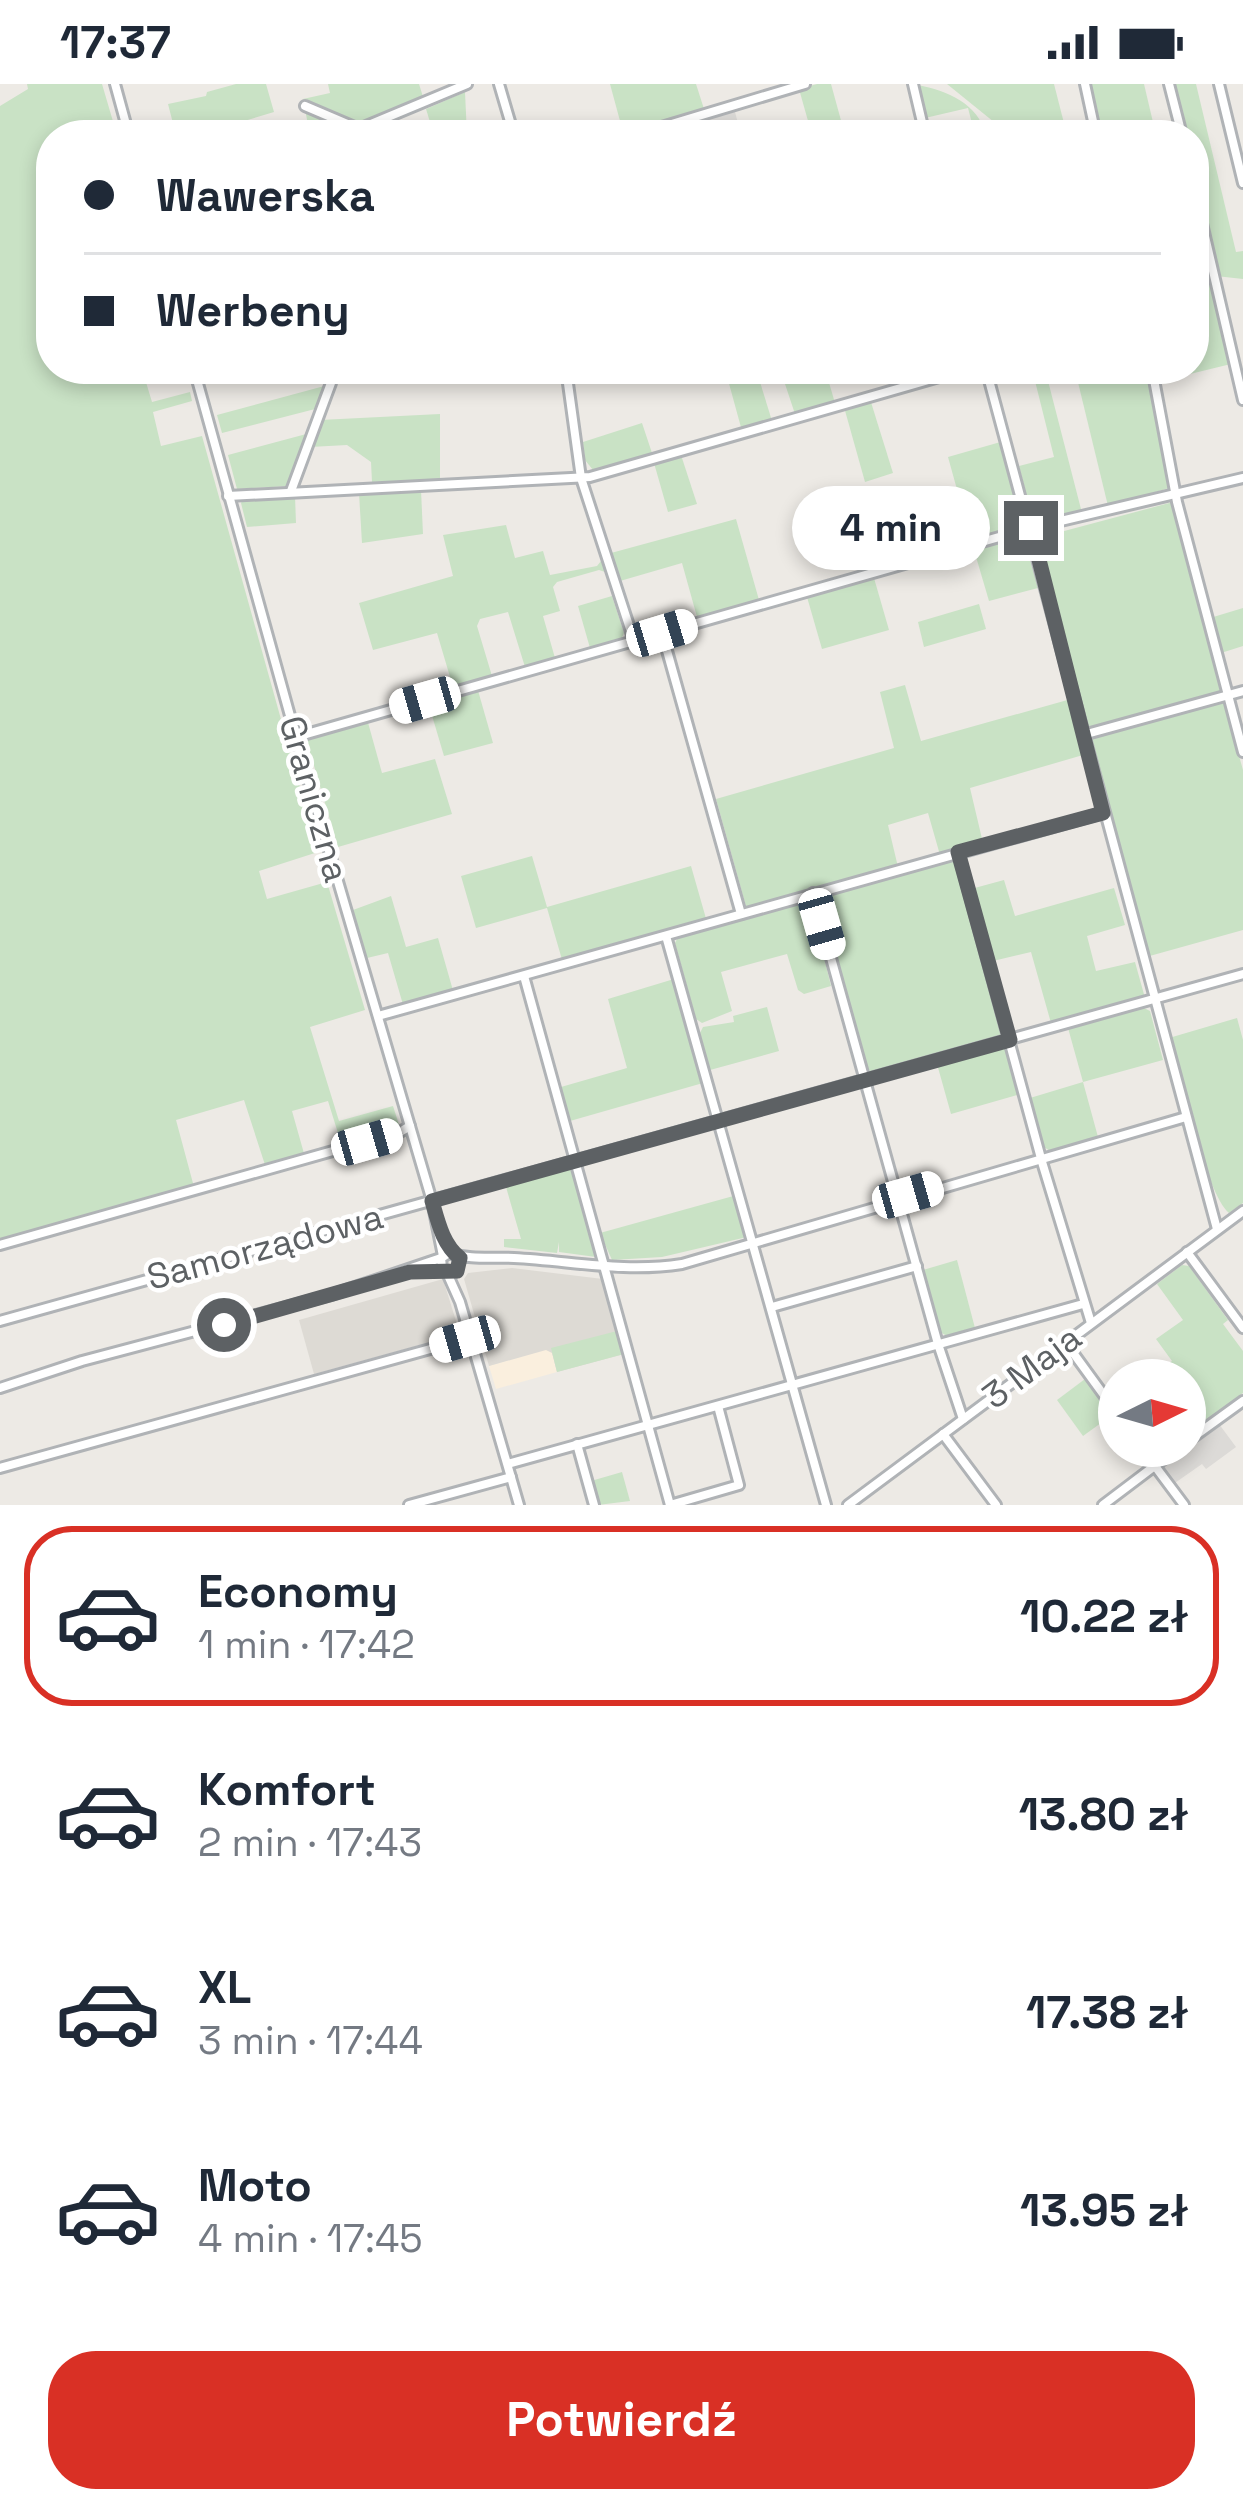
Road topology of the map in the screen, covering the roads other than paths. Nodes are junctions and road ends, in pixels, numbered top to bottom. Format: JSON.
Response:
{"nodes":[{"id":1,"x":115,"y":84,"type":"edge"},
{"id":2,"x":467,"y":84,"type":"edge"},
{"id":3,"x":500,"y":84,"type":"edge"},
{"id":4,"x":805,"y":84,"type":"edge"},
{"id":5,"x":913,"y":84,"type":"edge"},
{"id":6,"x":1084,"y":84,"type":"edge"},
{"id":7,"x":1169,"y":84,"type":"edge"},
{"id":8,"x":1220,"y":84,"type":"edge"},
{"id":9,"x":305,"y":106,"type":"dead end"},
{"id":10,"x":125,"y":120,"type":"edge"},
{"id":11,"x":338,"y":120,"type":"edge"},
{"id":12,"x":381,"y":120,"type":"edge"},
{"id":13,"x":510,"y":120,"type":"edge"},
{"id":14,"x":685,"y":120,"type":"edge"},
{"id":15,"x":922,"y":120,"type":"edge"},
{"id":16,"x":1092,"y":120,"type":"edge"},
{"id":17,"x":1178,"y":120,"type":"edge"},
{"id":18,"x":1243,"y":183,"type":"edge"},
{"id":19,"x":1209,"y":254,"type":"edge"},
{"id":20,"x":198,"y":384,"type":"edge"},
{"id":21,"x":331,"y":384,"type":"edge"},
{"id":22,"x":568,"y":384,"type":"edge"},
{"id":23,"x":914,"y":384,"type":"edge"},
{"id":24,"x":990,"y":384,"type":"edge"},
{"id":25,"x":1155,"y":384,"type":"edge"},
{"id":26,"x":1243,"y":400,"type":"edge"},
{"id":27,"x":581,"y":478,"type":"junction"},
{"id":28,"x":1243,"y":478,"type":"edge"},
{"id":29,"x":291,"y":491,"type":"junction"},
{"id":30,"x":1176,"y":495,"type":"junction"},
{"id":31,"x":228,"y":496,"type":"junction"},
{"id":32,"x":1031,"y":528,"type":"junction"},
{"id":33,"x":662,"y":633,"type":"junction"},
{"id":34,"x":634,"y":641,"type":"junction"},
{"id":35,"x":1243,"y":691,"type":"edge"},
{"id":36,"x":1227,"y":695,"type":"junction"},
{"id":37,"x":296,"y":736,"type":"junction"},
{"id":38,"x":1082,"y":736,"type":"junction"},
{"id":39,"x":1243,"y":752,"type":"edge"},
{"id":40,"x":1103,"y":813,"type":"junction"},
{"id":41,"x":958,"y":852,"type":"junction"},
{"id":42,"x":813,"y":893,"type":"junction"},
{"id":43,"x":741,"y":914,"type":"junction"},
{"id":44,"x":666,"y":936,"type":"junction"},
{"id":45,"x":1243,"y":974,"type":"edge"},
{"id":46,"x":524,"y":976,"type":"junction"},
{"id":47,"x":1154,"y":999,"type":"junction"},
{"id":48,"x":378,"y":1016,"type":"junction"},
{"id":49,"x":1010,"y":1040,"type":"junction"},
{"id":50,"x":865,"y":1079,"type":"junction"},
{"id":51,"x":1186,"y":1117,"type":"junction"},
{"id":52,"x":719,"y":1121,"type":"junction"},
{"id":53,"x":410,"y":1126,"type":"junction"},
{"id":54,"x":1042,"y":1158,"type":"junction"},
{"id":55,"x":577,"y":1161,"type":"junction"},
{"id":56,"x":898,"y":1198,"type":"junction"},
{"id":57,"x":432,"y":1201,"type":"junction"},
{"id":58,"x":1243,"y":1211,"type":"edge"},
{"id":59,"x":1217,"y":1229,"type":"junction"},
{"id":60,"x":754,"y":1240,"type":"junction"},
{"id":61,"x":0,"y":1244,"type":"edge"},
{"id":62,"x":1187,"y":1252,"type":"junction"},
{"id":63,"x":451,"y":1263,"type":"junction"},
{"id":64,"x":917,"y":1266,"type":"junction"},
{"id":65,"x":607,"y":1269,"type":"junction"},
{"id":66,"x":1083,"y":1304,"type":"junction"},
{"id":67,"x":772,"y":1307,"type":"junction"},
{"id":68,"x":0,"y":1321,"type":"edge"},
{"id":69,"x":1091,"y":1323,"type":"junction"},
{"id":70,"x":1243,"y":1328,"type":"edge"},
{"id":71,"x":470,"y":1338,"type":"junction"},
{"id":72,"x":1066,"y":1342,"type":"junction"},
{"id":73,"x":938,"y":1344,"type":"junction"},
{"id":74,"x":793,"y":1385,"type":"junction"},
{"id":75,"x":1098,"y":1387,"type":"edge"},
{"id":76,"x":0,"y":1388,"type":"edge"},
{"id":77,"x":1243,"y":1401,"type":"edge"},
{"id":78,"x":718,"y":1406,"type":"junction"},
{"id":79,"x":962,"y":1419,"type":"junction"},
{"id":80,"x":648,"y":1424,"type":"junction"},
{"id":81,"x":1206,"y":1428,"type":"edge"},
{"id":82,"x":943,"y":1434,"type":"junction"},
{"id":83,"x":577,"y":1444,"type":"junction"},
{"id":84,"x":508,"y":1464,"type":"junction"},
{"id":85,"x":1154,"y":1467,"type":"edge"},
{"id":86,"x":1156,"y":1467,"type":"edge"},
{"id":87,"x":0,"y":1468,"type":"edge"},
{"id":88,"x":511,"y":1477,"type":"junction"},
{"id":89,"x":409,"y":1505,"type":"edge"},
{"id":90,"x":519,"y":1505,"type":"edge"},
{"id":91,"x":594,"y":1505,"type":"edge"},
{"id":92,"x":670,"y":1505,"type":"edge"},
{"id":93,"x":826,"y":1505,"type":"edge"},
{"id":94,"x":848,"y":1505,"type":"edge"},
{"id":95,"x":996,"y":1505,"type":"edge"},
{"id":96,"x":1103,"y":1505,"type":"edge"},
{"id":97,"x":1184,"y":1505,"type":"edge"}],
"edges":[{"from":1,"to":10,"type":"street"},
{"from":2,"to":12,"type":"street"},
{"from":3,"to":13,"type":"street"},
{"from":4,"to":14,"type":"street"},
{"from":5,"to":15,"type":"street"},
{"from":6,"to":16,"type":"street"},
{"from":7,"to":17,"type":"street"},
{"from":8,"to":18,"type":"street"},
{"from":9,"to":11,"type":"street"},
{"from":19,"to":26,"type":"street"},
{"from":20,"to":31,"type":"street","name":"Graniczna"},
{"from":21,"to":29,"type":"street"},
{"from":22,"to":27,"type":"street"},
{"from":23,"to":27,"type":"street"},
{"from":24,"to":32,"type":"street"},
{"from":25,"to":30,"type":"street"},
{"from":27,"to":29,"type":"street"},
{"from":27,"to":34,"type":"street"},
{"from":28,"to":30,"type":"street"},
{"from":29,"to":31,"type":"street"},
{"from":30,"to":32,"type":"street"},
{"from":30,"to":36,"type":"street"},
{"from":31,"to":37,"type":"street","name":"Graniczna"},
{"from":32,"to":33,"type":"street"},
{"from":32,"to":38,"type":"street"},
{"from":33,"to":34,"type":"street"},
{"from":33,"to":43,"type":"street"},
{"from":34,"to":37,"type":"street"},
{"from":35,"to":36,"type":"street"},
{"from":36,"to":38,"type":"street"},
{"from":36,"to":39,"type":"street"},
{"from":37,"to":48,"type":"street","name":"Graniczna"},
{"from":38,"to":40,"type":"street"},
{"from":40,"to":41,"type":"street"},
{"from":40,"to":47,"type":"street"},
{"from":41,"to":42,"type":"street"},
{"from":41,"to":49,"type":"street"},
{"from":42,"to":43,"type":"street"},
{"from":42,"to":50,"type":"street"},
{"from":43,"to":44,"type":"street"},
{"from":44,"to":46,"type":"street"},
{"from":44,"to":52,"type":"street"},
{"from":45,"to":47,"type":"street","name":"Samorządowa"},
{"from":46,"to":48,"type":"street"},
{"from":46,"to":55,"type":"street"},
{"from":47,"to":49,"type":"street","name":"Samorządowa"},
{"from":47,"to":51,"type":"street"},
{"from":48,"to":53,"type":"street","name":"Graniczna"},
{"from":49,"to":50,"type":"street","name":"Samorządowa"},
{"from":49,"to":54,"type":"street"},
{"from":50,"to":52,"type":"street","name":"Samorządowa"},
{"from":50,"to":56,"type":"street"},
{"from":51,"to":54,"type":"street"},
{"from":51,"to":59,"type":"street"},
{"from":52,"to":55,"type":"street","name":"Samorządowa"},
{"from":52,"to":60,"type":"street"},
{"from":53,"to":57,"type":"street","name":"Graniczna"},
{"from":53,"to":61,"type":"street"},
{"from":54,"to":56,"type":"street"},
{"from":54,"to":66,"type":"street"},
{"from":55,"to":57,"type":"street","name":"Samorządowa"},
{"from":55,"to":65,"type":"street"},
{"from":56,"to":60,"type":"street"},
{"from":56,"to":64,"type":"street"},
{"from":57,"to":63,"type":"street","name":"Graniczna"},
{"from":57,"to":68,"type":"street","name":"Samorządowa"},
{"from":58,"to":59,"type":"street","name":"3 Maja"},
{"from":59,"to":62,"type":"street","name":"3 Maja"},
{"from":60,"to":65,"type":"street"},
{"from":60,"to":67,"type":"street"},
{"from":62,"to":69,"type":"street","name":"3 Maja"},
{"from":62,"to":70,"type":"street"},
{"from":63,"to":65,"type":"street"},
{"from":63,"to":71,"type":"street","name":"Graniczna"},
{"from":63,"to":76,"type":"street"},
{"from":64,"to":67,"type":"street"},
{"from":64,"to":73,"type":"street"},
{"from":65,"to":80,"type":"street"},
{"from":66,"to":69,"type":"street"},
{"from":66,"to":73,"type":"street"},
{"from":67,"to":74,"type":"street"},
{"from":69,"to":72,"type":"street","name":"3 Maja"},
{"from":71,"to":84,"type":"street","name":"Graniczna"},
{"from":71,"to":87,"type":"street"},
{"from":72,"to":75,"type":"street"},
{"from":72,"to":79,"type":"street","name":"3 Maja"},
{"from":73,"to":74,"type":"street"},
{"from":73,"to":79,"type":"street"},
{"from":74,"to":78,"type":"street"},
{"from":74,"to":93,"type":"street"},
{"from":77,"to":81,"type":"street"},
{"from":78,"to":80,"type":"street"},
{"from":78,"to":92,"type":"street"},
{"from":79,"to":82,"type":"street","name":"3 Maja"},
{"from":80,"to":83,"type":"street"},
{"from":80,"to":92,"type":"street"},
{"from":82,"to":94,"type":"street","name":"3 Maja"},
{"from":82,"to":95,"type":"street"},
{"from":83,"to":84,"type":"street"},
{"from":83,"to":91,"type":"street"},
{"from":84,"to":88,"type":"street","name":"Graniczna"},
{"from":85,"to":96,"type":"street"},
{"from":86,"to":97,"type":"street"},
{"from":88,"to":89,"type":"street"},
{"from":88,"to":90,"type":"street","name":"Graniczna"}]}
